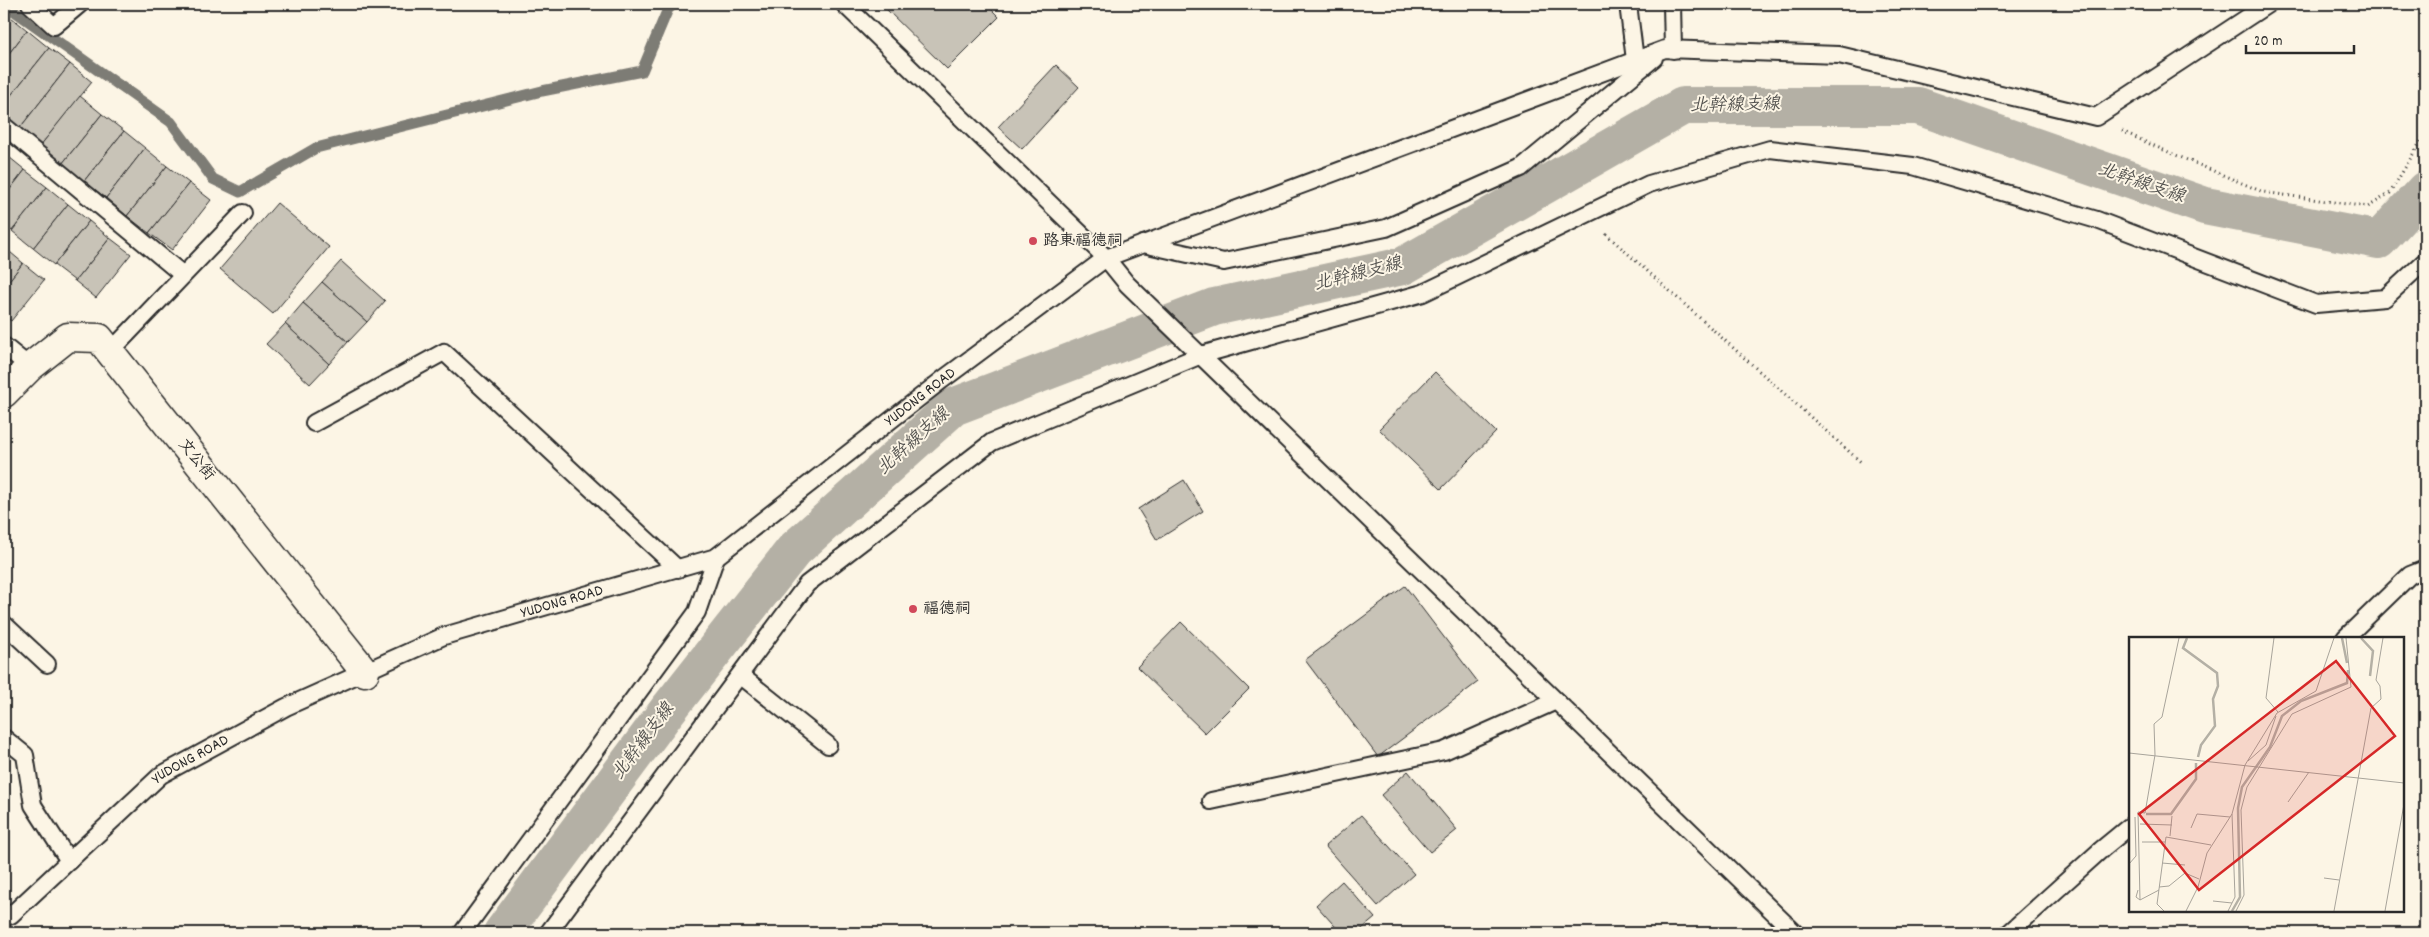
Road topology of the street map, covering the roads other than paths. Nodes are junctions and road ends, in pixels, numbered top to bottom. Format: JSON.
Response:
{"nodes":[{"id":1,"x":30,"y":4,"type":"edge"},
{"id":2,"x":80,"y":4,"type":"edge"},
{"id":3,"x":844,"y":4,"type":"edge"},
{"id":4,"x":1628,"y":4,"type":"edge"},
{"id":5,"x":1672,"y":4,"type":"edge"},
{"id":6,"x":2268,"y":4,"type":"edge"},
{"id":7,"x":1669,"y":50,"type":"junction"},
{"id":8,"x":1635,"y":60,"type":"junction"},
{"id":9,"x":4,"y":126,"type":"edge"},
{"id":10,"x":243,"y":213,"type":"dead end"},
{"id":11,"x":1144,"y":244,"type":"junction"},
{"id":12,"x":1106,"y":258,"type":"junction"},
{"id":13,"x":2425,"y":261,"type":"edge"},
{"id":14,"x":184,"y":275,"type":"junction"},
{"id":15,"x":4,"y":346,"type":"edge"},
{"id":16,"x":110,"y":352,"type":"junction"},
{"id":17,"x":1201,"y":355,"type":"junction"},
{"id":18,"x":30,"y":367,"type":"junction"},
{"id":19,"x":4,"y":392,"type":"edge"},
{"id":20,"x":314,"y":423,"type":"dead end"},
{"id":21,"x":716,"y":557,"type":"junction"},
{"id":22,"x":678,"y":569,"type":"junction"},
{"id":23,"x":2425,"y":569,"type":"edge"},
{"id":24,"x":4,"y":624,"type":"edge"},
{"id":25,"x":2346,"y":637,"type":"edge"},
{"id":26,"x":46,"y":664,"type":"dead end"},
{"id":27,"x":365,"y":672,"type":"junction"},
{"id":28,"x":740,"y":675,"type":"junction"},
{"id":29,"x":1556,"y":700,"type":"junction"},
{"id":30,"x":4,"y":738,"type":"edge"},
{"id":31,"x":828,"y":745,"type":"dead end"},
{"id":32,"x":1211,"y":801,"type":"dead end"},
{"id":33,"x":2129,"y":827,"type":"edge"},
{"id":34,"x":69,"y":861,"type":"junction"},
{"id":35,"x":4,"y":918,"type":"edge"},
{"id":36,"x":462,"y":933,"type":"edge"},
{"id":37,"x":548,"y":933,"type":"edge"},
{"id":38,"x":1795,"y":933,"type":"edge"},
{"id":39,"x":2009,"y":933,"type":"edge"}],
"edges":[{"from":1,"to":2,"type":"lane"},
{"from":3,"to":12,"type":"lane"},
{"from":4,"to":8,"type":"lane"},
{"from":5,"to":7,"type":"lane"},
{"from":6,"to":7,"type":"lane"},
{"from":7,"to":8,"type":"lane","name":"YUDONG ROAD"},
{"from":7,"to":11,"type":"lane"},
{"from":8,"to":11,"type":"lane","name":"YUDONG ROAD"},
{"from":9,"to":14,"type":"lane"},
{"from":10,"to":14,"type":"lane"},
{"from":11,"to":12,"type":"lane","name":"YUDONG ROAD"},
{"from":12,"to":17,"type":"lane"},
{"from":12,"to":21,"type":"lane","name":"YUDONG ROAD"},
{"from":13,"to":17,"type":"lane"},
{"from":14,"to":16,"type":"lane"},
{"from":15,"to":18,"type":"lane"},
{"from":16,"to":18,"type":"street","name":"文公街"},
{"from":16,"to":27,"type":"street","name":"文公街"},
{"from":17,"to":28,"type":"lane"},
{"from":17,"to":29,"type":"lane"},
{"from":18,"to":19,"type":"street","name":"文公街"},
{"from":20,"to":22,"type":"lane"},
{"from":21,"to":22,"type":"lane","name":"YUDONG ROAD"},
{"from":21,"to":36,"type":"lane"},
{"from":22,"to":27,"type":"lane","name":"YUDONG ROAD"},
{"from":23,"to":25,"type":"lane"},
{"from":24,"to":26,"type":"lane"},
{"from":27,"to":34,"type":"lane","name":"YUDONG ROAD"},
{"from":28,"to":31,"type":"lane"},
{"from":28,"to":37,"type":"lane"},
{"from":29,"to":32,"type":"lane"},
{"from":29,"to":38,"type":"lane"},
{"from":30,"to":34,"type":"lane"},
{"from":33,"to":39,"type":"lane"},
{"from":34,"to":35,"type":"lane","name":"YUDONG ROAD"}]}
